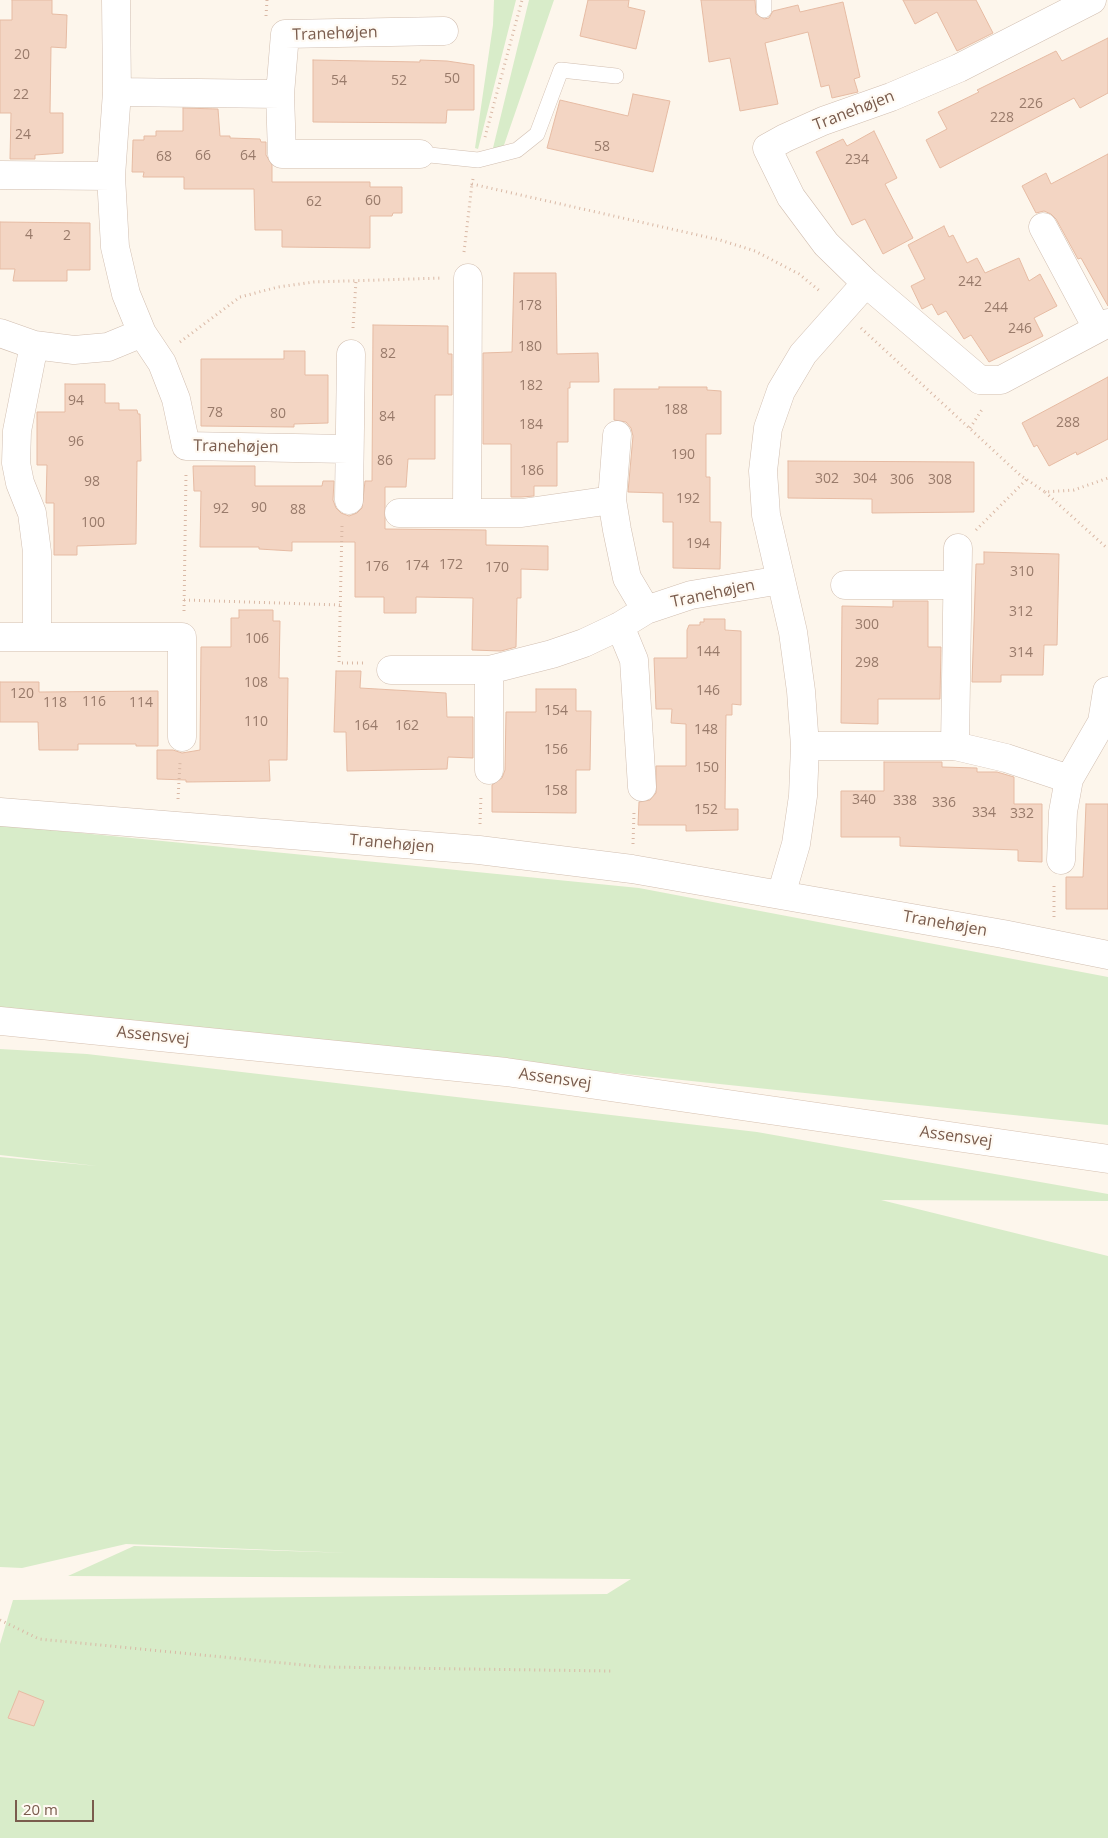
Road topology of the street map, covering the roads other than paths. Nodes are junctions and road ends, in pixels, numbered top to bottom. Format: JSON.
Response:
{"nodes":[{"id":1,"x":116,"y":0,"type":"edge"},
{"id":2,"x":1092,"y":0,"type":"edge"},
{"id":3,"x":444,"y":32,"type":"dead end"},
{"id":4,"x":616,"y":76,"type":"dead end"},
{"id":5,"x":117,"y":92,"type":"junction"},
{"id":6,"x":280,"y":94,"type":"junction"},
{"id":7,"x":420,"y":154,"type":"joint"},
{"id":8,"x":0,"y":175,"type":"edge"},
{"id":9,"x":111,"y":176,"type":"junction"},
{"id":10,"x":1042,"y":227,"type":"dead end"},
{"id":11,"x":465,"y":278,"type":"road end"},
{"id":12,"x":866,"y":283,"type":"junction"},
{"id":13,"x":1102,"y":326,"type":"edge"},
{"id":14,"x":0,"y":333,"type":"edge"},
{"id":15,"x":149,"y":344,"type":"junction"},
{"id":16,"x":34,"y":345,"type":"junction"},
{"id":17,"x":351,"y":354,"type":"road end"},
{"id":18,"x":616,"y":435,"type":"dead end"},
{"id":19,"x":348,"y":449,"type":"junction"},
{"id":20,"x":10,"y":484,"type":"edge"},
{"id":21,"x":349,"y":500,"type":"road end"},
{"id":22,"x":612,"y":500,"type":"junction"},
{"id":23,"x":467,"y":512,"type":"junction"},
{"id":24,"x":399,"y":513,"type":"dead end"},
{"id":25,"x":958,"y":548,"type":"road end"},
{"id":26,"x":781,"y":580,"type":"junction"},
{"id":27,"x":845,"y":585,"type":"dead end"},
{"id":28,"x":957,"y":585,"type":"junction"},
{"id":29,"x":646,"y":610,"type":"junction"},
{"id":30,"x":620,"y":626,"type":"junction"},
{"id":31,"x":37,"y":635,"type":"junction"},
{"id":32,"x":0,"y":637,"type":"edge"},
{"id":33,"x":391,"y":670,"type":"road end"},
{"id":34,"x":489,"y":670,"type":"junction"},
{"id":35,"x":1107,"y":691,"type":"edge"},
{"id":36,"x":182,"y":737,"type":"road end"},
{"id":37,"x":805,"y":746,"type":"junction"},
{"id":38,"x":955,"y":746,"type":"junction"},
{"id":39,"x":490,"y":770,"type":"road end"},
{"id":40,"x":1069,"y":779,"type":"junction"},
{"id":41,"x":642,"y":787,"type":"road end"},
{"id":42,"x":0,"y":812,"type":"edge"},
{"id":43,"x":1062,"y":860,"type":"road end"},
{"id":44,"x":781,"y":895,"type":"junction"},
{"id":45,"x":1108,"y":955,"type":"edge"},
{"id":46,"x":0,"y":1021,"type":"edge"},
{"id":47,"x":1108,"y":1159,"type":"edge"}],
"edges":[{"from":1,"to":5,"type":"street","name":"Tranehøjen"},
{"from":2,"to":12,"type":"street","name":"Tranehøjen"},
{"from":3,"to":6,"type":"street","name":"Tranehøjen"},
{"from":4,"to":7,"type":"lane"},
{"from":5,"to":6,"type":"street"},
{"from":5,"to":9,"type":"street","name":"Tranehøjen"},
{"from":6,"to":7,"type":"street","name":"Tranehøjen"},
{"from":8,"to":9,"type":"street"},
{"from":9,"to":15,"type":"street","name":"Tranehøjen"},
{"from":10,"to":13,"type":"street","name":"Tranehøjen"},
{"from":11,"to":23,"type":"street"},
{"from":12,"to":13,"type":"street","name":"Tranehøjen"},
{"from":12,"to":26,"type":"street"},
{"from":14,"to":16,"type":"street"},
{"from":15,"to":16,"type":"street"},
{"from":15,"to":19,"type":"street","name":"Tranehøjen"},
{"from":16,"to":20,"type":"street"},
{"from":17,"to":19,"type":"street"},
{"from":18,"to":22,"type":"street"},
{"from":19,"to":21,"type":"street"},
{"from":20,"to":31,"type":"street"},
{"from":22,"to":23,"type":"street"},
{"from":22,"to":29,"type":"street"},
{"from":23,"to":24,"type":"street"},
{"from":25,"to":28,"type":"street"},
{"from":26,"to":29,"type":"street","name":"Tranehøjen"},
{"from":26,"to":37,"type":"street"},
{"from":27,"to":28,"type":"street"},
{"from":28,"to":38,"type":"street"},
{"from":29,"to":30,"type":"street","name":"Tranehøjen"},
{"from":30,"to":34,"type":"street","name":"Tranehøjen"},
{"from":30,"to":41,"type":"street"},
{"from":31,"to":32,"type":"street"},
{"from":31,"to":36,"type":"street"},
{"from":33,"to":34,"type":"street","name":"Tranehøjen"},
{"from":34,"to":39,"type":"street"},
{"from":35,"to":40,"type":"street"},
{"from":37,"to":38,"type":"street"},
{"from":37,"to":44,"type":"street"},
{"from":38,"to":40,"type":"street"},
{"from":40,"to":43,"type":"street"},
{"from":42,"to":44,"type":"street","name":"Tranehøjen"},
{"from":44,"to":45,"type":"street","name":"Tranehøjen"},
{"from":46,"to":47,"type":"street","name":"Assensvej"}]}
